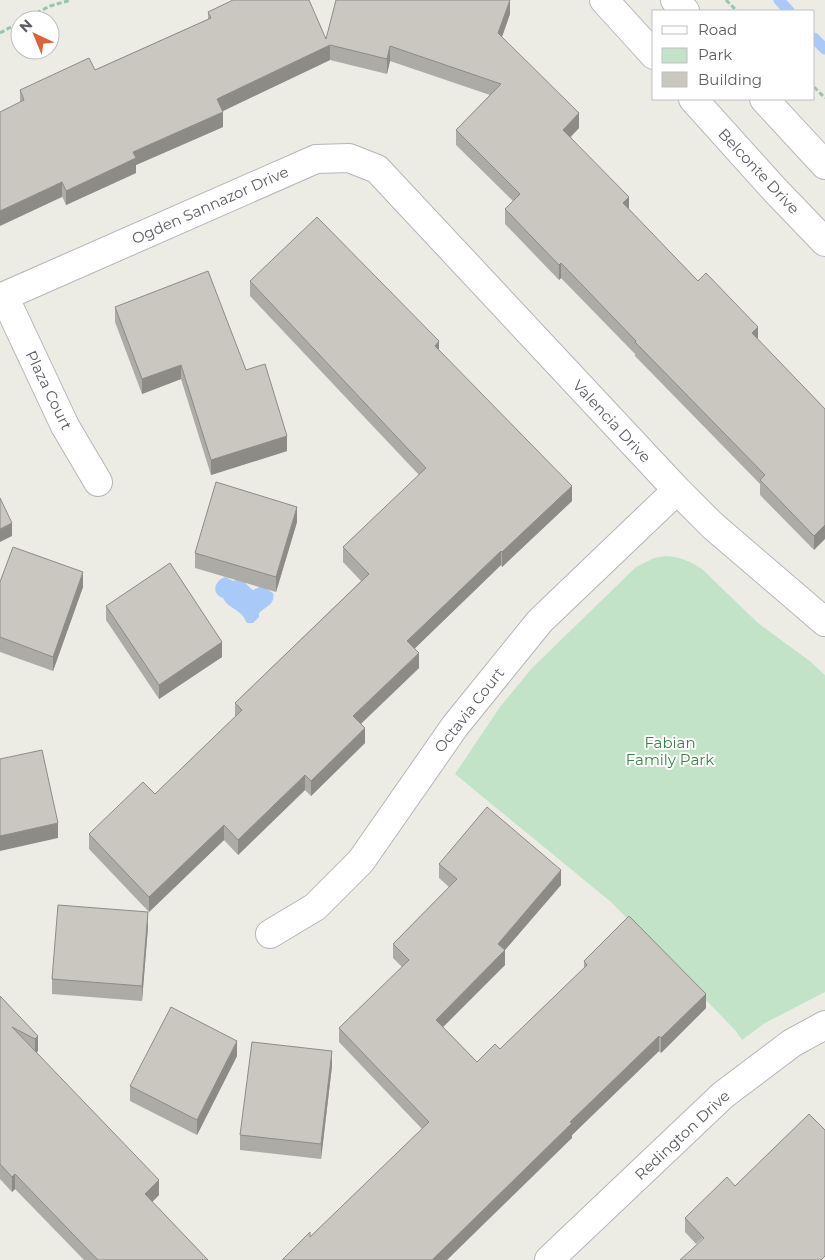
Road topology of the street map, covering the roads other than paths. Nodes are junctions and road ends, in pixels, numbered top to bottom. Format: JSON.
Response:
{"nodes":[{"id":1,"x":604,"y":0,"type":"edge"},
{"id":2,"x":675,"y":0,"type":"edge"},
{"id":3,"x":684,"y":10,"type":"edge"},
{"id":4,"x":652,"y":53,"type":"edge"},
{"id":5,"x":694,"y":100,"type":"edge"},
{"id":6,"x":765,"y":100,"type":"edge"},
{"id":7,"x":825,"y":165,"type":"edge"},
{"id":8,"x":411,"y":206,"type":"joint"},
{"id":9,"x":825,"y":242,"type":"edge"},
{"id":10,"x":2,"y":297,"type":"edge"},
{"id":11,"x":98,"y":482,"type":"dead end"},
{"id":12,"x":676,"y":490,"type":"junction"},
{"id":13,"x":825,"y":622,"type":"edge"},
{"id":14,"x":270,"y":934,"type":"dead end"},
{"id":15,"x":825,"y":1025,"type":"edge"},
{"id":16,"x":555,"y":1258,"type":"edge"}],
"edges":[{"from":1,"to":4,"type":"street"},
{"from":2,"to":3,"type":"street"},
{"from":5,"to":9,"type":"street","name":"Belconte Drive"},
{"from":6,"to":7,"type":"street"},
{"from":8,"to":10,"type":"street","name":"Ogden Sannazor Drive"},
{"from":8,"to":12,"type":"street","name":"Valencia Drive"},
{"from":10,"to":11,"type":"street","name":"Plaza Court"},
{"from":12,"to":13,"type":"street","name":"Valencia Drive"},
{"from":12,"to":14,"type":"street","name":"Octavia Court"},
{"from":15,"to":16,"type":"street","name":"Redington Drive"}]}
